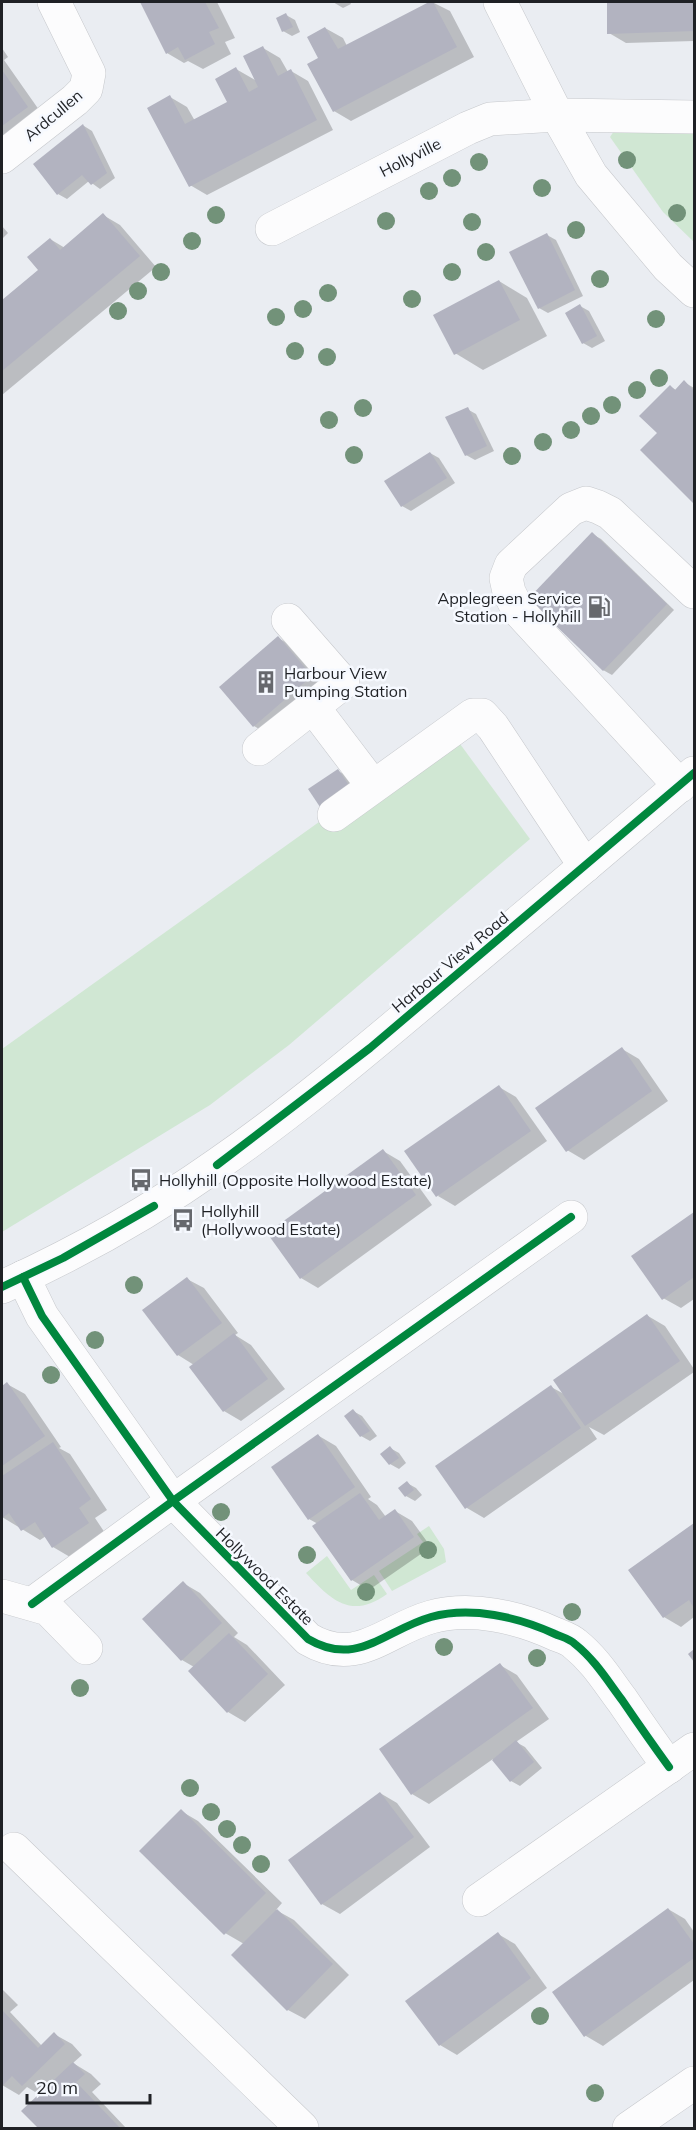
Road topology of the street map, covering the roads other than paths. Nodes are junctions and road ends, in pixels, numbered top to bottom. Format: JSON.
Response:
{"nodes":[{"id":1,"x":54,"y":2,"type":"edge"},
{"id":2,"x":500,"y":2,"type":"edge"},
{"id":3,"x":557,"y":115,"type":"junction"},
{"id":4,"x":694,"y":117,"type":"edge"},
{"id":5,"x":2,"y":157,"type":"edge"},
{"id":6,"x":272,"y":230,"type":"dead end"},
{"id":7,"x":694,"y":291,"type":"edge"},
{"id":8,"x":694,"y":592,"type":"edge"},
{"id":9,"x":288,"y":620,"type":"dead end"},
{"id":10,"x":313,"y":707,"type":"junction"},
{"id":11,"x":259,"y":749,"type":"dead end"},
{"id":12,"x":687,"y":779,"type":"edge"},
{"id":13,"x":373,"y":786,"type":"junction"},
{"id":14,"x":334,"y":815,"type":"dead end"},
{"id":15,"x":585,"y":866,"type":"junction"},
{"id":16,"x":571,"y":1217,"type":"dead end"},
{"id":17,"x":12,"y":1282,"type":"edge"},
{"id":18,"x":173,"y":1501,"type":"junction"},
{"id":19,"x":2,"y":1596,"type":"edge"},
{"id":20,"x":32,"y":1604,"type":"junction"},
{"id":21,"x":86,"y":1648,"type":"dead end"},
{"id":22,"x":682,"y":1758,"type":"edge"},
{"id":23,"x":14,"y":1849,"type":"dead end"},
{"id":24,"x":479,"y":1900,"type":"dead end"},
{"id":25,"x":694,"y":2083,"type":"edge"},
{"id":26,"x":302,"y":2128,"type":"edge"},
{"id":27,"x":629,"y":2128,"type":"edge"}],
"edges":[{"from":1,"to":5,"type":"street","name":"Ardcullen"},
{"from":2,"to":3,"type":"street"},
{"from":3,"to":4,"type":"street","name":"Hollyville"},
{"from":3,"to":6,"type":"street","name":"Hollyville"},
{"from":3,"to":7,"type":"street"},
{"from":8,"to":12,"type":"street"},
{"from":9,"to":10,"type":"street"},
{"from":10,"to":11,"type":"street"},
{"from":10,"to":13,"type":"street"},
{"from":12,"to":15,"type":"street","name":"Harbour View Road"},
{"from":13,"to":14,"type":"street"},
{"from":13,"to":15,"type":"street"},
{"from":15,"to":17,"type":"street","name":"Harbour View Road"},
{"from":16,"to":18,"type":"street"},
{"from":17,"to":18,"type":"street","name":"Hollywood Estate"},
{"from":18,"to":20,"type":"street"},
{"from":18,"to":22,"type":"street","name":"Hollywood Estate"},
{"from":19,"to":20,"type":"street"},
{"from":20,"to":21,"type":"street"},
{"from":22,"to":24,"type":"street","name":"Hollywood Estate"},
{"from":23,"to":26,"type":"street"},
{"from":25,"to":27,"type":"street"}]}
